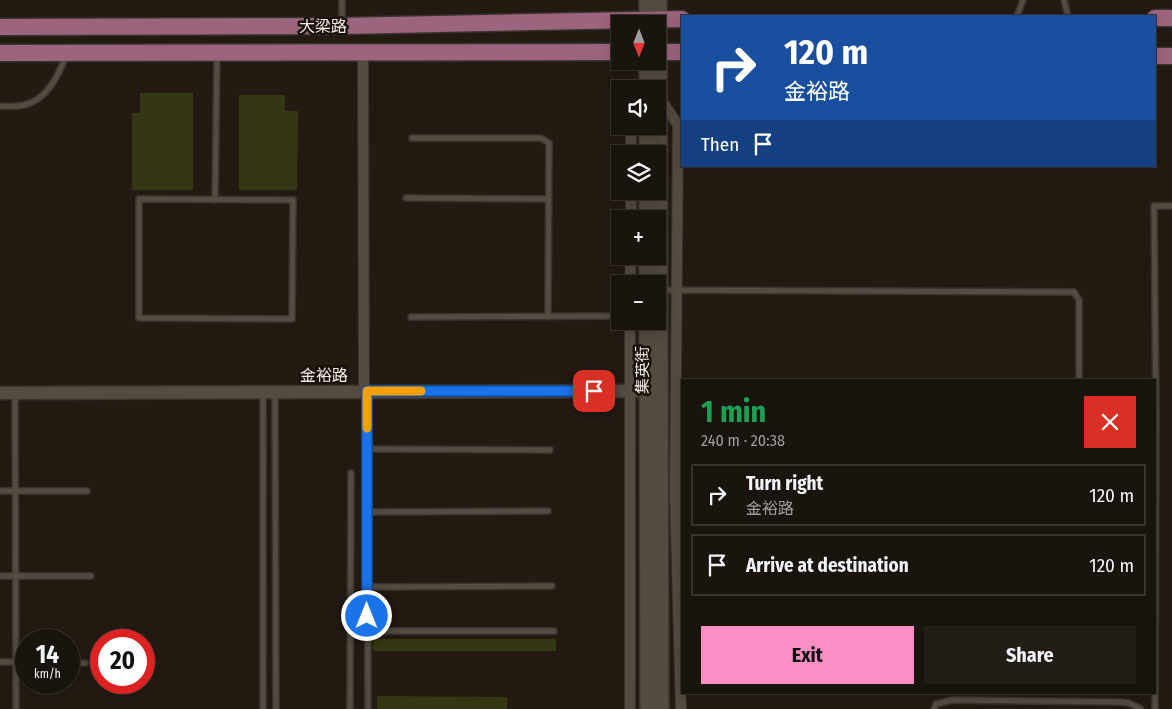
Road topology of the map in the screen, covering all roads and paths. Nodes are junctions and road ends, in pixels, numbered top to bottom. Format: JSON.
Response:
{"nodes":[{"id":1,"x":342,"y":0,"type":"edge"},
{"id":2,"x":647,"y":0,"type":"edge"},
{"id":3,"x":659,"y":0,"type":"edge"},
{"id":4,"x":1023,"y":0,"type":"edge"},
{"id":5,"x":1064,"y":0,"type":"edge"},
{"id":6,"x":650,"y":15,"type":"edge"},
{"id":7,"x":653,"y":15,"type":"edge"},
{"id":8,"x":1017,"y":15,"type":"edge"},
{"id":9,"x":1068,"y":15,"type":"edge"},
{"id":10,"x":1156,"y":18,"type":"edge"},
{"id":11,"x":1172,"y":18,"type":"edge"},
{"id":12,"x":681,"y":19,"type":"edge"},
{"id":13,"x":666,"y":20,"type":"edge"},
{"id":14,"x":611,"y":22,"type":"edge"},
{"id":15,"x":342,"y":26,"type":"junction"},
{"id":16,"x":0,"y":27,"type":"edge"},
{"id":17,"x":611,"y":52,"type":"edge"},
{"id":18,"x":681,"y":52,"type":"edge"},
{"id":19,"x":0,"y":53,"type":"edge"},
{"id":20,"x":67,"y":53,"type":"junction"},
{"id":21,"x":217,"y":53,"type":"junction"},
{"id":22,"x":363,"y":53,"type":"junction"},
{"id":23,"x":666,"y":54,"type":"edge"},
{"id":24,"x":1156,"y":56,"type":"edge"},
{"id":25,"x":1172,"y":56,"type":"edge"},
{"id":26,"x":0,"y":106,"type":"edge"},
{"id":27,"x":666,"y":110,"type":"edge"},
{"id":28,"x":653,"y":135,"type":"edge"},
{"id":29,"x":412,"y":138,"type":"dead end"},
{"id":30,"x":406,"y":198,"type":"dead end"},
{"id":31,"x":549,"y":199,"type":"junction"},
{"id":32,"x":215,"y":200,"type":"junction"},
{"id":33,"x":1172,"y":206,"type":"edge"},
{"id":34,"x":653,"y":275,"type":"edge"},
{"id":35,"x":666,"y":289,"type":"edge"},
{"id":36,"x":677,"y":290,"type":"junction"},
{"id":37,"x":548,"y":316,"type":"junction"},
{"id":38,"x":611,"y":316,"type":"edge"},
{"id":39,"x":411,"y":317,"type":"dead end"},
{"id":40,"x":630,"y":330,"type":"edge"},
{"id":41,"x":647,"y":330,"type":"edge"},
{"id":42,"x":655,"y":330,"type":"edge"},
{"id":43,"x":1079,"y":379,"type":"edge"},
{"id":44,"x":1156,"y":379,"type":"edge"},
{"id":45,"x":365,"y":391,"type":"junction"},
{"id":46,"x":630,"y":391,"type":"junction"},
{"id":47,"x":647,"y":391,"type":"junction"},
{"id":48,"x":269,"y":392,"type":"junction"},
{"id":49,"x":0,"y":393,"type":"edge"},
{"id":50,"x":15,"y":393,"type":"junction"},
{"id":51,"x":367,"y":449,"type":"junction"},
{"id":52,"x":550,"y":450,"type":"dead end"},
{"id":53,"x":351,"y":474,"type":"dead end"},
{"id":54,"x":0,"y":491,"type":"edge"},
{"id":55,"x":16,"y":491,"type":"junction"},
{"id":56,"x":87,"y":491,"type":"dead end"},
{"id":57,"x":367,"y":512,"type":"junction"},
{"id":58,"x":548,"y":512,"type":"dead end"},
{"id":59,"x":0,"y":576,"type":"edge"},
{"id":60,"x":16,"y":576,"type":"junction"},
{"id":61,"x":91,"y":576,"type":"dead end"},
{"id":62,"x":552,"y":586,"type":"dead end"},
{"id":63,"x":367,"y":587,"type":"junction"},
{"id":64,"x":16,"y":629,"type":"edge"},
{"id":65,"x":367,"y":631,"type":"junction"},
{"id":66,"x":554,"y":631,"type":"dead end"},
{"id":67,"x":0,"y":662,"type":"edge"},
{"id":68,"x":15,"y":662,"type":"edge"},
{"id":69,"x":80,"y":663,"type":"edge"},
{"id":70,"x":85,"y":663,"type":"dead end"},
{"id":71,"x":673,"y":669,"type":"edge"},
{"id":72,"x":16,"y":694,"type":"edge"},
{"id":73,"x":1155,"y":694,"type":"edge"},
{"id":74,"x":16,"y":709,"type":"edge"},
{"id":75,"x":263,"y":709,"type":"edge"},
{"id":76,"x":276,"y":709,"type":"edge"},
{"id":77,"x":350,"y":709,"type":"edge"},
{"id":78,"x":368,"y":709,"type":"edge"},
{"id":79,"x":630,"y":709,"type":"edge"},
{"id":80,"x":648,"y":709,"type":"edge"},
{"id":81,"x":661,"y":709,"type":"edge"},
{"id":82,"x":681,"y":709,"type":"edge"},
{"id":83,"x":934,"y":709,"type":"edge"},
{"id":84,"x":1141,"y":709,"type":"edge"},
{"id":85,"x":1155,"y":709,"type":"edge"}],
"edges":[{"from":1,"to":15,"type":"lane"},
{"from":2,"to":6,"type":"main road","name":"集英街"},
{"from":3,"to":7,"type":"main road","name":"集英街"},
{"from":4,"to":8,"type":"lane"},
{"from":5,"to":9,"type":"lane"},
{"from":10,"to":11,"type":"main road"},
{"from":12,"to":13,"type":"main road","name":"大梁路"},
{"from":14,"to":15,"type":"main road","name":"大梁路"},
{"from":15,"to":16,"type":"main road","name":"大梁路"},
{"from":17,"to":22,"type":"main road","name":"大梁路"},
{"from":18,"to":23,"type":"main road"},
{"from":19,"to":20,"type":"main road","name":"大梁路"},
{"from":20,"to":21,"type":"main road","name":"大梁路"},
{"from":20,"to":26,"type":"lane"},
{"from":21,"to":22,"type":"main road","name":"大梁路"},
{"from":21,"to":32,"type":"lane"},
{"from":22,"to":45,"type":"street"},
{"from":24,"to":25,"type":"main road"},
{"from":27,"to":36,"type":"street"},
{"from":28,"to":34,"type":"main road","name":"集英街"},
{"from":29,"to":31,"type":"lane"},
{"from":30,"to":31,"type":"lane"},
{"from":31,"to":37,"type":"lane"},
{"from":32,"to":32,"type":"lane"},
{"from":33,"to":44,"type":"lane"},
{"from":35,"to":36,"type":"lane"},
{"from":36,"to":43,"type":"lane"},
{"from":36,"to":71,"type":"street"},
{"from":37,"to":38,"type":"lane"},
{"from":37,"to":39,"type":"lane"},
{"from":40,"to":46,"type":"street"},
{"from":41,"to":47,"type":"main road","name":"集英街"},
{"from":42,"to":71,"type":"main road","name":"集英街"},
{"from":45,"to":46,"type":"street","name":"金裕路"},
{"from":45,"to":48,"type":"street","name":"金裕路"},
{"from":45,"to":51,"type":"lane"},
{"from":46,"to":47,"type":"street","name":"金裕路"},
{"from":46,"to":79,"type":"street"},
{"from":47,"to":80,"type":"main road","name":"集英街"},
{"from":48,"to":50,"type":"street","name":"金裕路"},
{"from":48,"to":75,"type":"lane"},
{"from":48,"to":76,"type":"lane"},
{"from":49,"to":50,"type":"street","name":"金裕路"},
{"from":50,"to":55,"type":"lane"},
{"from":51,"to":52,"type":"lane"},
{"from":51,"to":57,"type":"lane"},
{"from":53,"to":77,"type":"lane"},
{"from":54,"to":55,"type":"lane"},
{"from":55,"to":56,"type":"lane"},
{"from":55,"to":60,"type":"lane"},
{"from":57,"to":58,"type":"lane"},
{"from":57,"to":63,"type":"lane"},
{"from":59,"to":60,"type":"lane"},
{"from":60,"to":61,"type":"lane"},
{"from":60,"to":64,"type":"lane"},
{"from":62,"to":63,"type":"lane"},
{"from":63,"to":65,"type":"lane"},
{"from":65,"to":66,"type":"lane"},
{"from":65,"to":78,"type":"lane"},
{"from":67,"to":68,"type":"lane"},
{"from":69,"to":70,"type":"lane"},
{"from":71,"to":81,"type":"main road","name":"集英街"},
{"from":71,"to":82,"type":"street"},
{"from":72,"to":74,"type":"lane"},
{"from":73,"to":85,"type":"lane"},
{"from":83,"to":84,"type":"lane"}]}
